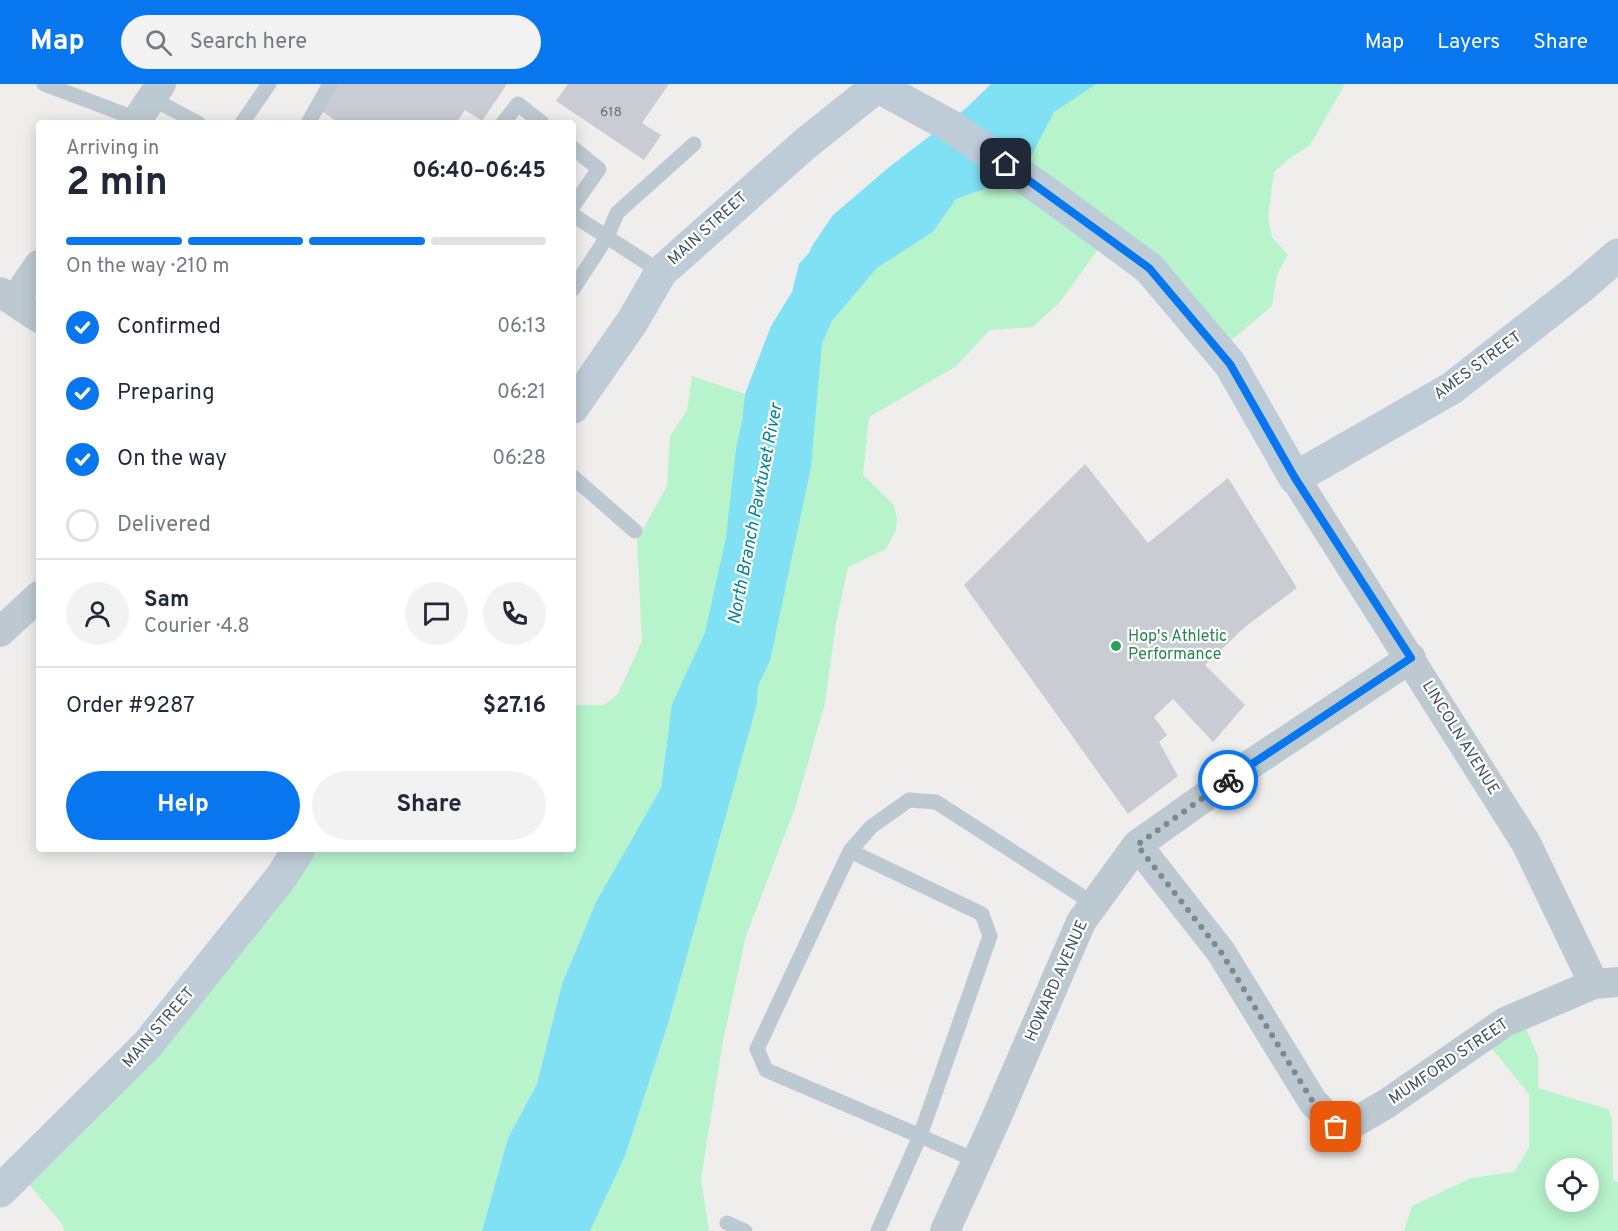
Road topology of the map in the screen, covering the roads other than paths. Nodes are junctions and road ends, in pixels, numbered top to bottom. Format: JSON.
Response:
{"nodes":[{"id":1,"x":44,"y":84,"type":"edge"},
{"id":2,"x":269,"y":84,"type":"edge"},
{"id":3,"x":330,"y":84,"type":"edge"},
{"id":4,"x":877,"y":85,"type":"edge"},
{"id":5,"x":146,"y":106,"type":"edge"},
{"id":6,"x":189,"y":120,"type":"edge"},
{"id":7,"x":244,"y":120,"type":"edge"},
{"id":8,"x":310,"y":120,"type":"edge"},
{"id":9,"x":505,"y":120,"type":"edge"},
{"id":10,"x":538,"y":120,"type":"edge"},
{"id":11,"x":694,"y":144,"type":"dead end"},
{"id":12,"x":576,"y":150,"type":"edge"},
{"id":13,"x":576,"y":202,"type":"edge"},
{"id":14,"x":576,"y":217,"type":"edge"},
{"id":15,"x":607,"y":237,"type":"junction"},
{"id":16,"x":1618,"y":255,"type":"edge"},
{"id":17,"x":36,"y":268,"type":"edge"},
{"id":18,"x":661,"y":272,"type":"junction"},
{"id":19,"x":576,"y":284,"type":"edge"},
{"id":20,"x":7,"y":297,"type":"edge"},
{"id":21,"x":36,"y":316,"type":"edge"},
{"id":22,"x":576,"y":403,"type":"edge"},
{"id":23,"x":1295,"y":478,"type":"junction"},
{"id":24,"x":576,"y":480,"type":"edge"},
{"id":25,"x":635,"y":531,"type":"dead end"},
{"id":26,"x":36,"y":599,"type":"edge"},
{"id":27,"x":0,"y":632,"type":"edge"},
{"id":28,"x":1411,"y":658,"type":"junction"},
{"id":29,"x":1137,"y":845,"type":"junction"},
{"id":30,"x":850,"y":851,"type":"junction"},
{"id":31,"x":297,"y":852,"type":"edge"},
{"id":32,"x":1094,"y":904,"type":"junction"},
{"id":33,"x":1606,"y":983,"type":"edge"},
{"id":34,"x":920,"y":1136,"type":"junction"},
{"id":35,"x":976,"y":1161,"type":"junction"},
{"id":36,"x":0,"y":1191,"type":"edge"},
{"id":37,"x":727,"y":1223,"type":"dead end"},
{"id":38,"x":745,"y":1231,"type":"edge"},
{"id":39,"x":878,"y":1231,"type":"edge"},
{"id":40,"x":945,"y":1231,"type":"edge"}],
"edges":[{"from":1,"to":5,"type":"lane"},
{"from":2,"to":7,"type":"lane"},
{"from":3,"to":8,"type":"lane"},
{"from":4,"to":18,"type":"street","name":"MAIN STREET"},
{"from":4,"to":23,"type":"street","name":"LINCOLN AVENUE"},
{"from":5,"to":6,"type":"lane"},
{"from":9,"to":10,"type":"lane"},
{"from":11,"to":15,"type":"lane"},
{"from":12,"to":13,"type":"lane"},
{"from":14,"to":15,"type":"lane"},
{"from":15,"to":18,"type":"lane"},
{"from":15,"to":19,"type":"lane"},
{"from":16,"to":23,"type":"street","name":"AMES STREET"},
{"from":17,"to":20,"type":"street"},
{"from":18,"to":22,"type":"street","name":"MAIN STREET"},
{"from":20,"to":21,"type":"street"},
{"from":23,"to":28,"type":"street","name":"LINCOLN AVENUE"},
{"from":24,"to":25,"type":"lane"},
{"from":26,"to":27,"type":"street"},
{"from":28,"to":29,"type":"street","name":"HOWARD AVENUE"},
{"from":28,"to":33,"type":"street","name":"LINCOLN AVENUE"},
{"from":29,"to":32,"type":"street","name":"HOWARD AVENUE"},
{"from":29,"to":33,"type":"street","name":"MUMFORD STREET"},
{"from":30,"to":32,"type":"lane"},
{"from":30,"to":34,"type":"lane"},
{"from":30,"to":34,"type":"lane"},
{"from":31,"to":36,"type":"street","name":"MAIN STREET"},
{"from":32,"to":35,"type":"street","name":"HOWARD AVENUE"},
{"from":34,"to":35,"type":"lane"},
{"from":34,"to":39,"type":"lane"},
{"from":35,"to":40,"type":"street","name":"HOWARD AVENUE"},
{"from":37,"to":38,"type":"lane"}]}
